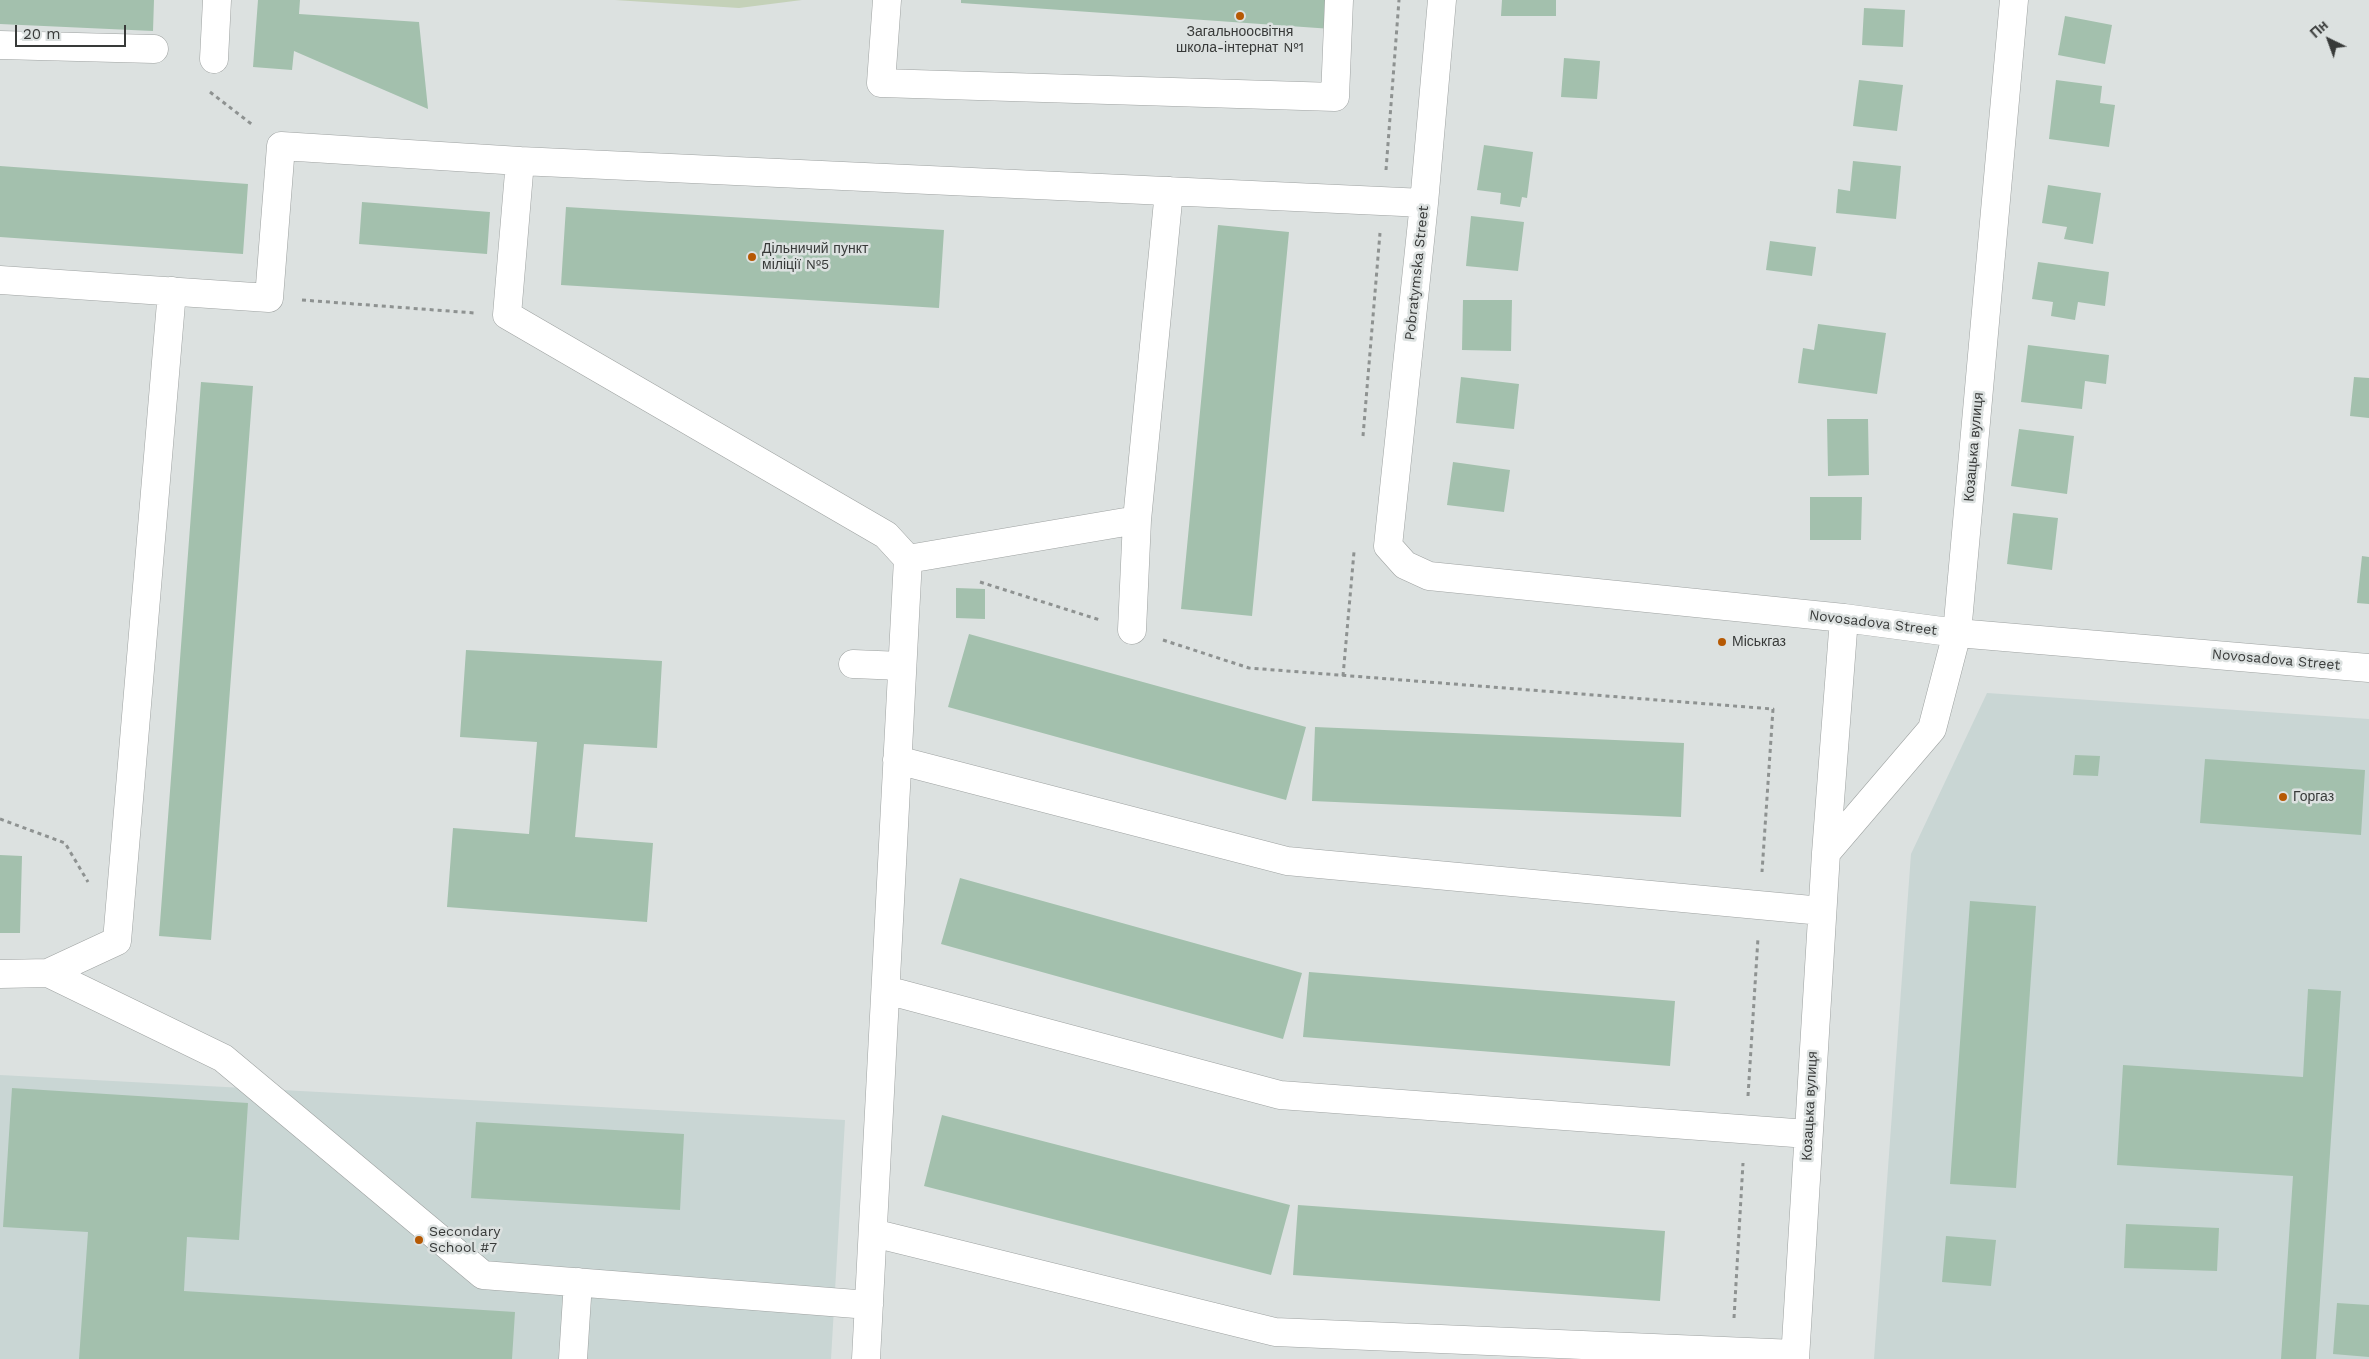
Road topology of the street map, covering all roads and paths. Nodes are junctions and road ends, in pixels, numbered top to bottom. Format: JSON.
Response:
{"nodes":[{"id":1,"x":217,"y":0,"type":"edge"},
{"id":2,"x":887,"y":0,"type":"edge"},
{"id":3,"x":1339,"y":0,"type":"edge"},
{"id":4,"x":1399,"y":0,"type":"edge"},
{"id":5,"x":1442,"y":0,"type":"edge"},
{"id":6,"x":2014,"y":0,"type":"edge"},
{"id":7,"x":0,"y":45,"type":"edge"},
{"id":8,"x":154,"y":49,"type":"dead end"},
{"id":9,"x":214,"y":60,"type":"dead end"},
{"id":10,"x":207,"y":90,"type":"dead end"},
{"id":11,"x":281,"y":146,"type":"junction"},
{"id":12,"x":520,"y":161,"type":"junction"},
{"id":13,"x":1169,"y":191,"type":"junction"},
{"id":14,"x":1383,"y":201,"type":"junction"},
{"id":15,"x":1424,"y":203,"type":"junction"},
{"id":16,"x":0,"y":280,"type":"edge"},
{"id":17,"x":172,"y":291,"type":"junction"},
{"id":18,"x":269,"y":298,"type":"junction"},
{"id":19,"x":507,"y":315,"type":"junction"},
{"id":20,"x":1363,"y":438,"type":"dead end"},
{"id":21,"x":1137,"y":520,"type":"junction"},
{"id":22,"x":1388,"y":546,"type":"joint"},
{"id":23,"x":1354,"y":547,"type":"dead end"},
{"id":24,"x":908,"y":559,"type":"junction"},
{"id":25,"x":974,"y":580,"type":"dead end"},
{"id":26,"x":1844,"y":618,"type":"junction"},
{"id":27,"x":1132,"y":630,"type":"junction"},
{"id":28,"x":1957,"y":634,"type":"junction"},
{"id":29,"x":853,"y":664,"type":"dead end"},
{"id":30,"x":902,"y":666,"type":"junction"},
{"id":31,"x":2369,"y":668,"type":"edge"},
{"id":32,"x":1343,"y":676,"type":"junction"},
{"id":33,"x":898,"y":760,"type":"junction"},
{"id":34,"x":0,"y":819,"type":"edge"},
{"id":35,"x":1826,"y":853,"type":"junction"},
{"id":36,"x":89,"y":884,"type":"dead end"},
{"id":37,"x":1760,"y":905,"type":"junction"},
{"id":38,"x":1822,"y":911,"type":"junction"},
{"id":39,"x":48,"y":973,"type":"junction"},
{"id":40,"x":0,"y":978,"type":"edge"},
{"id":41,"x":886,"y":990,"type":"junction"},
{"id":42,"x":1745,"y":1129,"type":"junction"},
{"id":43,"x":1808,"y":1134,"type":"junction"},
{"id":44,"x":873,"y":1233,"type":"junction"},
{"id":45,"x":578,"y":1282,"type":"junction"},
{"id":46,"x":869,"y":1305,"type":"junction"},
{"id":47,"x":1732,"y":1351,"type":"junction"},
{"id":48,"x":1567,"y":1352,"type":"edge"},
{"id":49,"x":1795,"y":1356,"type":"edge"},
{"id":50,"x":573,"y":1359,"type":"edge"},
{"id":51,"x":866,"y":1359,"type":"edge"}],
"edges":[{"from":1,"to":9,"type":"street"},
{"from":2,"to":3,"type":"street"},
{"from":4,"to":14,"type":"path"},
{"from":5,"to":15,"type":"street","name":"Pobratymska Street"},
{"from":6,"to":28,"type":"street","name":"Козацька вулиця"},
{"from":7,"to":8,"type":"street"},
{"from":10,"to":11,"type":"path"},
{"from":11,"to":12,"type":"street"},
{"from":11,"to":18,"type":"street"},
{"from":12,"to":13,"type":"street"},
{"from":12,"to":19,"type":"street"},
{"from":13,"to":14,"type":"street"},
{"from":13,"to":21,"type":"street"},
{"from":14,"to":15,"type":"street"},
{"from":14,"to":20,"type":"path"},
{"from":15,"to":22,"type":"street","name":"Pobratymska Street"},
{"from":16,"to":17,"type":"street"},
{"from":17,"to":18,"type":"street"},
{"from":17,"to":39,"type":"street"},
{"from":18,"to":19,"type":"path"},
{"from":19,"to":24,"type":"street"},
{"from":21,"to":24,"type":"street"},
{"from":21,"to":27,"type":"street"},
{"from":22,"to":26,"type":"street","name":"Novosadova Street"},
{"from":23,"to":32,"type":"path"},
{"from":24,"to":30,"type":"street"},
{"from":25,"to":27,"type":"path"},
{"from":26,"to":28,"type":"street","name":"Novosadova Street"},
{"from":26,"to":35,"type":"street","name":"Козацька вулиця"},
{"from":27,"to":32,"type":"path"},
{"from":28,"to":31,"type":"street","name":"Novosadova Street"},
{"from":28,"to":35,"type":"street","name":"Козацька вулиця"},
{"from":29,"to":30,"type":"street"},
{"from":30,"to":33,"type":"street"},
{"from":32,"to":37,"type":"path"},
{"from":33,"to":37,"type":"street"},
{"from":33,"to":41,"type":"street"},
{"from":34,"to":36,"type":"path"},
{"from":35,"to":38,"type":"street","name":"Козацька вулиця"},
{"from":37,"to":38,"type":"street"},
{"from":37,"to":42,"type":"path"},
{"from":38,"to":43,"type":"street","name":"Козацька вулиця"},
{"from":39,"to":40,"type":"street"},
{"from":39,"to":45,"type":"street"},
{"from":41,"to":42,"type":"street"},
{"from":41,"to":44,"type":"street"},
{"from":42,"to":43,"type":"street"},
{"from":42,"to":47,"type":"path"},
{"from":43,"to":49,"type":"street","name":"Козацька вулиця"},
{"from":44,"to":46,"type":"street"},
{"from":44,"to":48,"type":"street"},
{"from":45,"to":46,"type":"street"},
{"from":45,"to":50,"type":"street"},
{"from":46,"to":51,"type":"street"},
{"from":47,"to":48,"type":"street"},
{"from":47,"to":49,"type":"street"}]}
